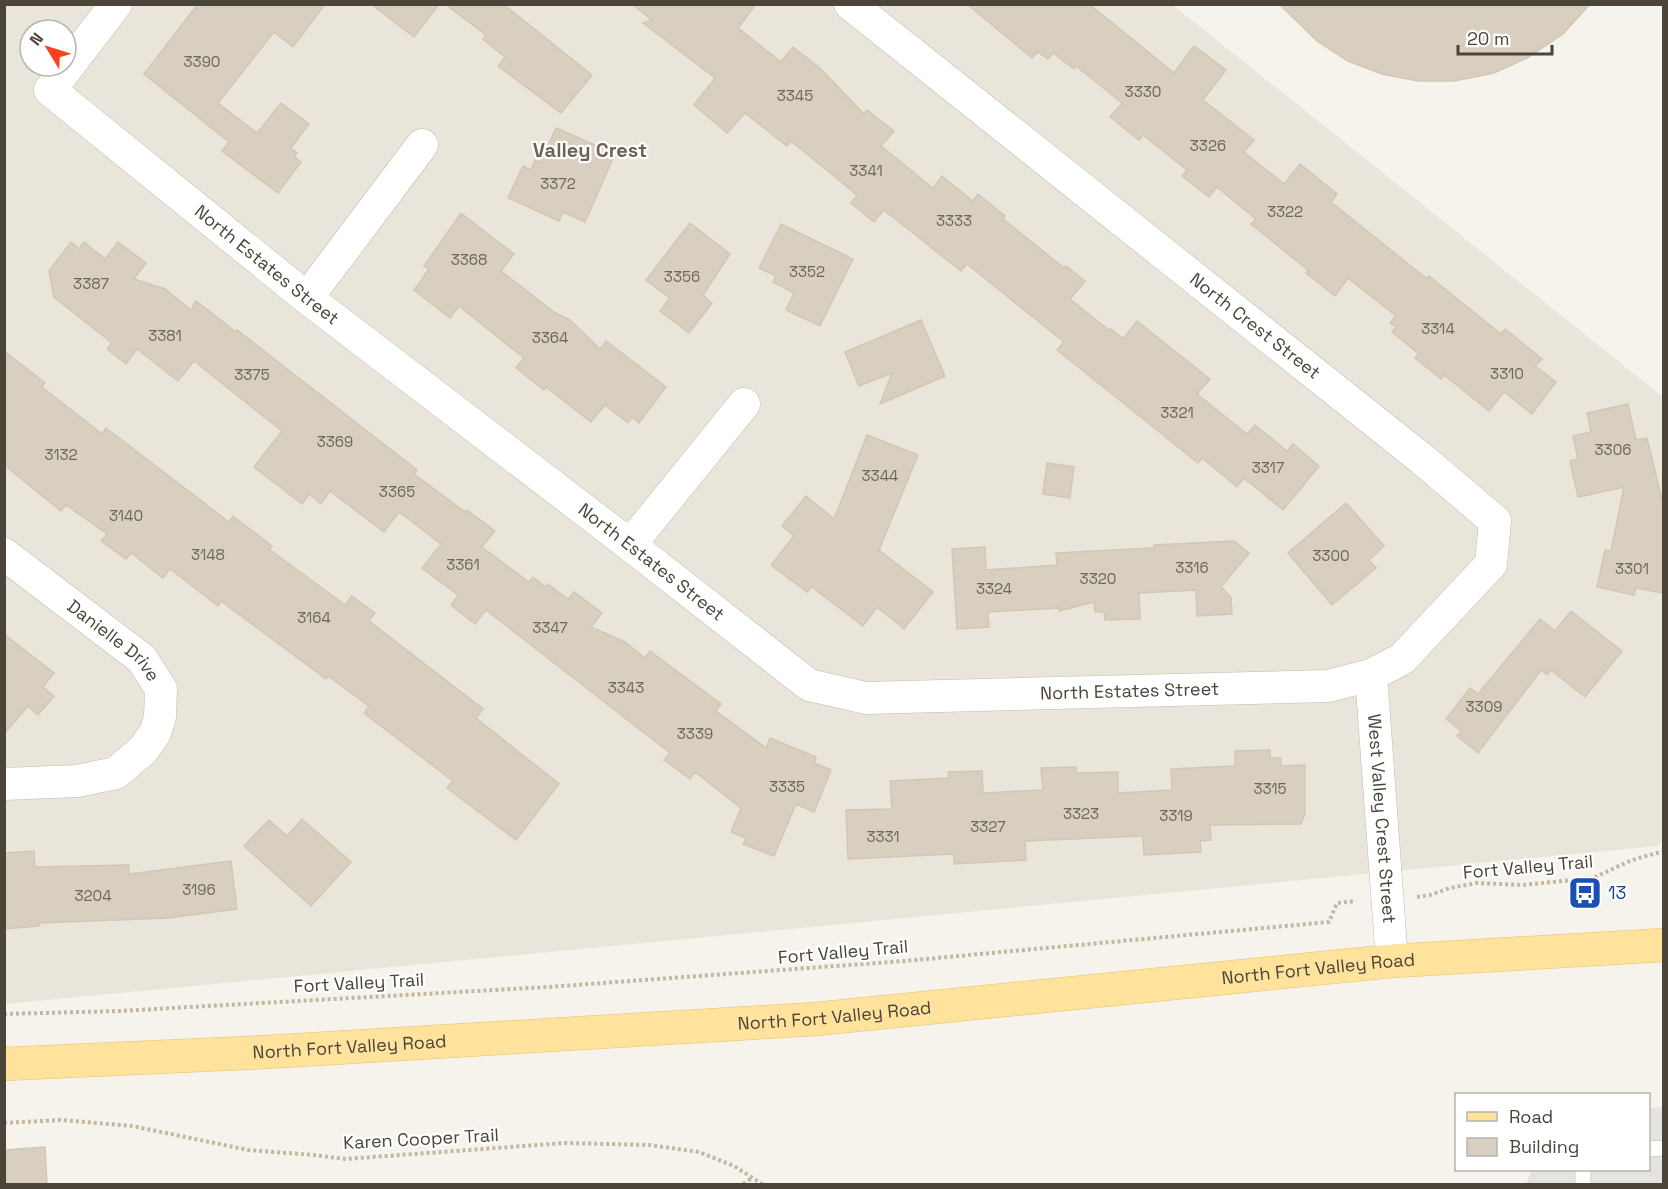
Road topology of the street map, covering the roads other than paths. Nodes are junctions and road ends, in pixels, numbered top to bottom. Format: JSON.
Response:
{"nodes":[{"id":1,"x":116,"y":4,"type":"edge"},
{"id":2,"x":850,"y":4,"type":"edge"},
{"id":3,"x":422,"y":145,"type":"dead end"},
{"id":4,"x":307,"y":298,"type":"junction"},
{"id":5,"x":744,"y":405,"type":"dead end"},
{"id":6,"x":630,"y":545,"type":"junction"},
{"id":7,"x":4,"y":554,"type":"edge"},
{"id":8,"x":1371,"y":675,"type":"junction"},
{"id":9,"x":4,"y":784,"type":"edge"},
{"id":10,"x":1664,"y":945,"type":"edge"},
{"id":11,"x":1392,"y":962,"type":"junction"},
{"id":12,"x":4,"y":1064,"type":"edge"}],
"edges":[{"from":1,"to":4,"type":"street","name":"North Estates Street"},
{"from":2,"to":8,"type":"street","name":"North Crest Street"},
{"from":3,"to":4,"type":"street"},
{"from":4,"to":6,"type":"street","name":"North Estates Street"},
{"from":5,"to":6,"type":"street"},
{"from":6,"to":8,"type":"street","name":"North Estates Street"},
{"from":7,"to":9,"type":"street","name":"Danielle Drive"},
{"from":8,"to":11,"type":"street","name":"West Valley Crest Street"},
{"from":10,"to":11,"type":"main road","name":"North Fort Valley Road"},
{"from":11,"to":12,"type":"main road","name":"North Fort Valley Road"}]}
